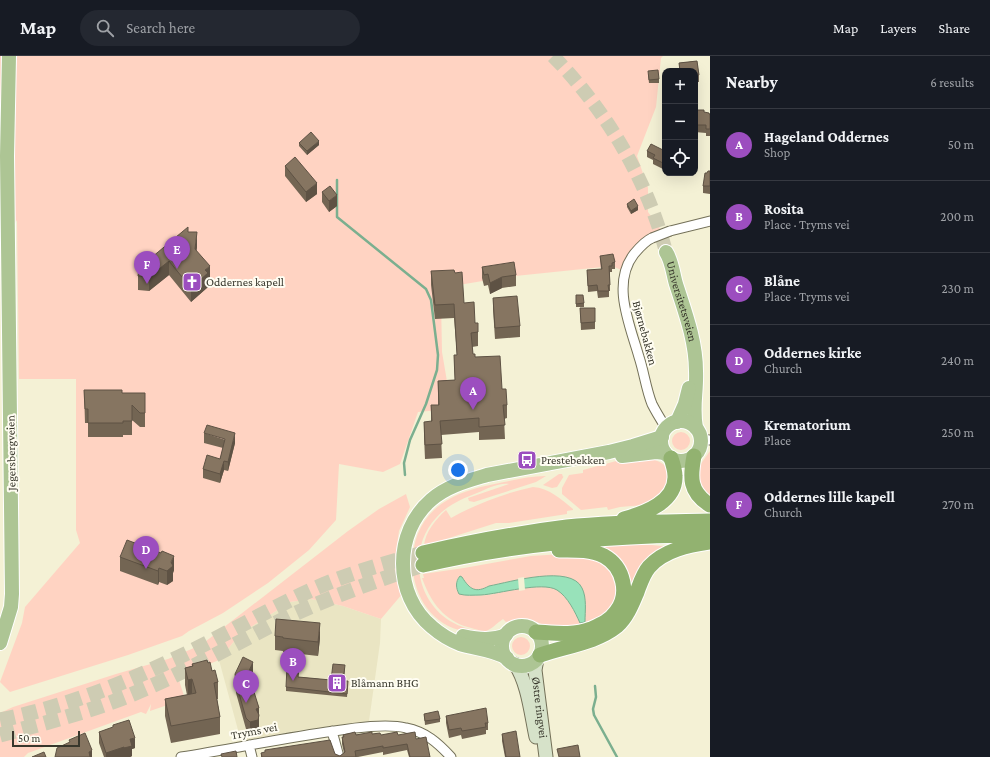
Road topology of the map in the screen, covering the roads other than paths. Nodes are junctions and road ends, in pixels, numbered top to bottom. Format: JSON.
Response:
{"nodes":[{"id":1,"x":9,"y":56,"type":"edge"},
{"id":2,"x":710,"y":221,"type":"edge"},
{"id":3,"x":668,"y":429,"type":"junction"},
{"id":4,"x":702,"y":436,"type":"edge"},
{"id":5,"x":668,"y":455,"type":"junction"},
{"id":6,"x":694,"y":456,"type":"junction"},
{"id":7,"x":710,"y":505,"type":"edge"},
{"id":8,"x":710,"y":521,"type":"edge"},
{"id":9,"x":608,"y":524,"type":"junction"},
{"id":10,"x":710,"y":535,"type":"edge"},
{"id":11,"x":710,"y":542,"type":"edge"},
{"id":12,"x":504,"y":549,"type":"junction"},
{"id":13,"x":536,"y":632,"type":"junction"},
{"id":14,"x":506,"y":635,"type":"junction"},
{"id":15,"x":1,"y":637,"type":"edge"},
{"id":16,"x":538,"y":657,"type":"junction"},
{"id":17,"x":511,"y":661,"type":"junction"},
{"id":18,"x":332,"y":731,"type":"junction"},
{"id":19,"x":249,"y":745,"type":"junction"},
{"id":20,"x":181,"y":757,"type":"edge"},
{"id":21,"x":252,"y":757,"type":"edge"},
{"id":22,"x":338,"y":757,"type":"edge"},
{"id":23,"x":451,"y":757,"type":"edge"},
{"id":24,"x":540,"y":757,"type":"edge"},
{"id":25,"x":546,"y":757,"type":"edge"}],
"edges":[{"from":1,"to":15,"type":"main road","name":"Jegersbergveien"},
{"from":2,"to":3,"type":"street","name":"Bjørnebakken","bridge":true},
{"from":3,"to":4,"type":"main road"},
{"from":3,"to":4,"type":"main road","name":"Universitetsveien"},
{"from":3,"to":5,"type":"main road"},
{"from":3,"to":17,"type":"main road"},
{"from":4,"to":6,"type":"main road"},
{"from":5,"to":6,"type":"main road"},
{"from":5,"to":9,"type":"highway"},
{"from":5,"to":14,"type":"main road"},
{"from":6,"to":7,"type":"highway"},
{"from":8,"to":9,"type":"highway"},
{"from":9,"to":12,"type":"highway"},
{"from":10,"to":12,"type":"highway"},
{"from":11,"to":16,"type":"highway"},
{"from":12,"to":13,"type":"highway"},
{"from":13,"to":14,"type":"main road"},
{"from":13,"to":16,"type":"main road"},
{"from":14,"to":17,"type":"main road"},
{"from":16,"to":17,"type":"main road"},
{"from":16,"to":25,"type":"main road","name":"Østre ringvei"},
{"from":17,"to":24,"type":"main road","name":"Østre ringvei"},
{"from":18,"to":19,"type":"street","name":"Tryms vei"},
{"from":18,"to":22,"type":"street"},
{"from":18,"to":23,"type":"street","name":"Tryms vei"},
{"from":19,"to":20,"type":"street","name":"Tryms vei"},
{"from":19,"to":21,"type":"street"}]}
